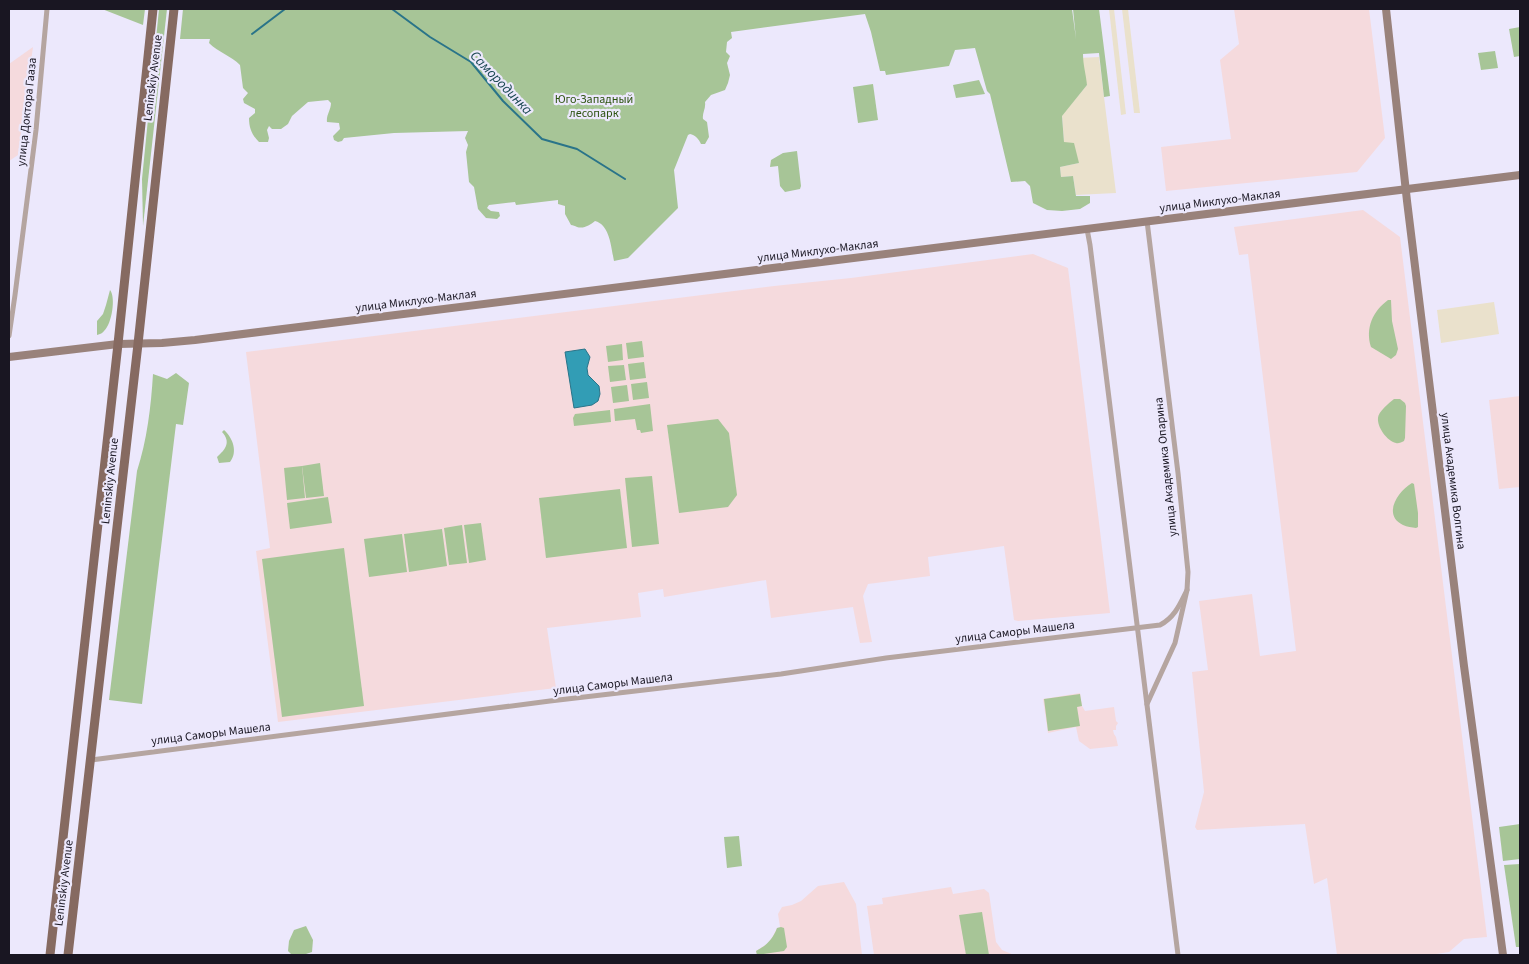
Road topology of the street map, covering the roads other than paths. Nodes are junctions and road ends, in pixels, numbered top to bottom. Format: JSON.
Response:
{"nodes":[{"id":1,"x":47,"y":9,"type":"edge"},
{"id":2,"x":153,"y":9,"type":"edge"},
{"id":3,"x":174,"y":9,"type":"edge"},
{"id":4,"x":1386,"y":9,"type":"edge"},
{"id":5,"x":1520,"y":176,"type":"edge"},
{"id":6,"x":1406,"y":189,"type":"junction"},
{"id":7,"x":1147,"y":221,"type":"junction"},
{"id":8,"x":1087,"y":229,"type":"junction"},
{"id":9,"x":9,"y":336,"type":"edge"},
{"id":10,"x":118,"y":344,"type":"junction"},
{"id":11,"x":138,"y":344,"type":"junction"},
{"id":12,"x":9,"y":357,"type":"edge"},
{"id":13,"x":1188,"y":590,"type":"junction"},
{"id":14,"x":1138,"y":627,"type":"junction"},
{"id":15,"x":1147,"y":705,"type":"junction"},
{"id":16,"x":91,"y":760,"type":"junction"},
{"id":17,"x":50,"y":954,"type":"edge"},
{"id":18,"x":68,"y":955,"type":"edge"},
{"id":19,"x":1178,"y":955,"type":"edge"},
{"id":20,"x":1503,"y":955,"type":"edge"}],
"edges":[{"from":1,"to":9,"type":"street","name":"улица Доктора Гааза"},
{"from":2,"to":10,"type":"main road","name":"Leninskiy Avenue"},
{"from":3,"to":11,"type":"main road","name":"Leninskiy Avenue"},
{"from":4,"to":6,"type":"main road","name":"улица Академика Волгина"},
{"from":5,"to":6,"type":"main road","name":"улица Миклухо-Маклая"},
{"from":6,"to":7,"type":"main road","name":"улица Миклухо-Маклая"},
{"from":6,"to":20,"type":"main road","name":"улица Академика Волгина"},
{"from":7,"to":8,"type":"main road","name":"улица Миклухо-Маклая"},
{"from":7,"to":13,"type":"street","name":"улица Академика Опарина"},
{"from":8,"to":11,"type":"main road","name":"улица Миклухо-Маклая"},
{"from":8,"to":14,"type":"street"},
{"from":10,"to":11,"type":"main road","name":"улица Миклухо-Маклая"},
{"from":10,"to":12,"type":"main road","name":"улица Миклухо-Маклая"},
{"from":10,"to":17,"type":"main road","name":"Leninskiy Avenue"},
{"from":11,"to":16,"type":"main road","name":"Leninskiy Avenue"},
{"from":13,"to":14,"type":"street","name":"улица Саморы Машела"},
{"from":13,"to":15,"type":"street","name":"улица Академика Опарина"},
{"from":14,"to":15,"type":"street"},
{"from":14,"to":16,"type":"street","name":"улица Саморы Машела"},
{"from":15,"to":19,"type":"street"},
{"from":16,"to":18,"type":"main road","name":"Leninskiy Avenue"}]}
